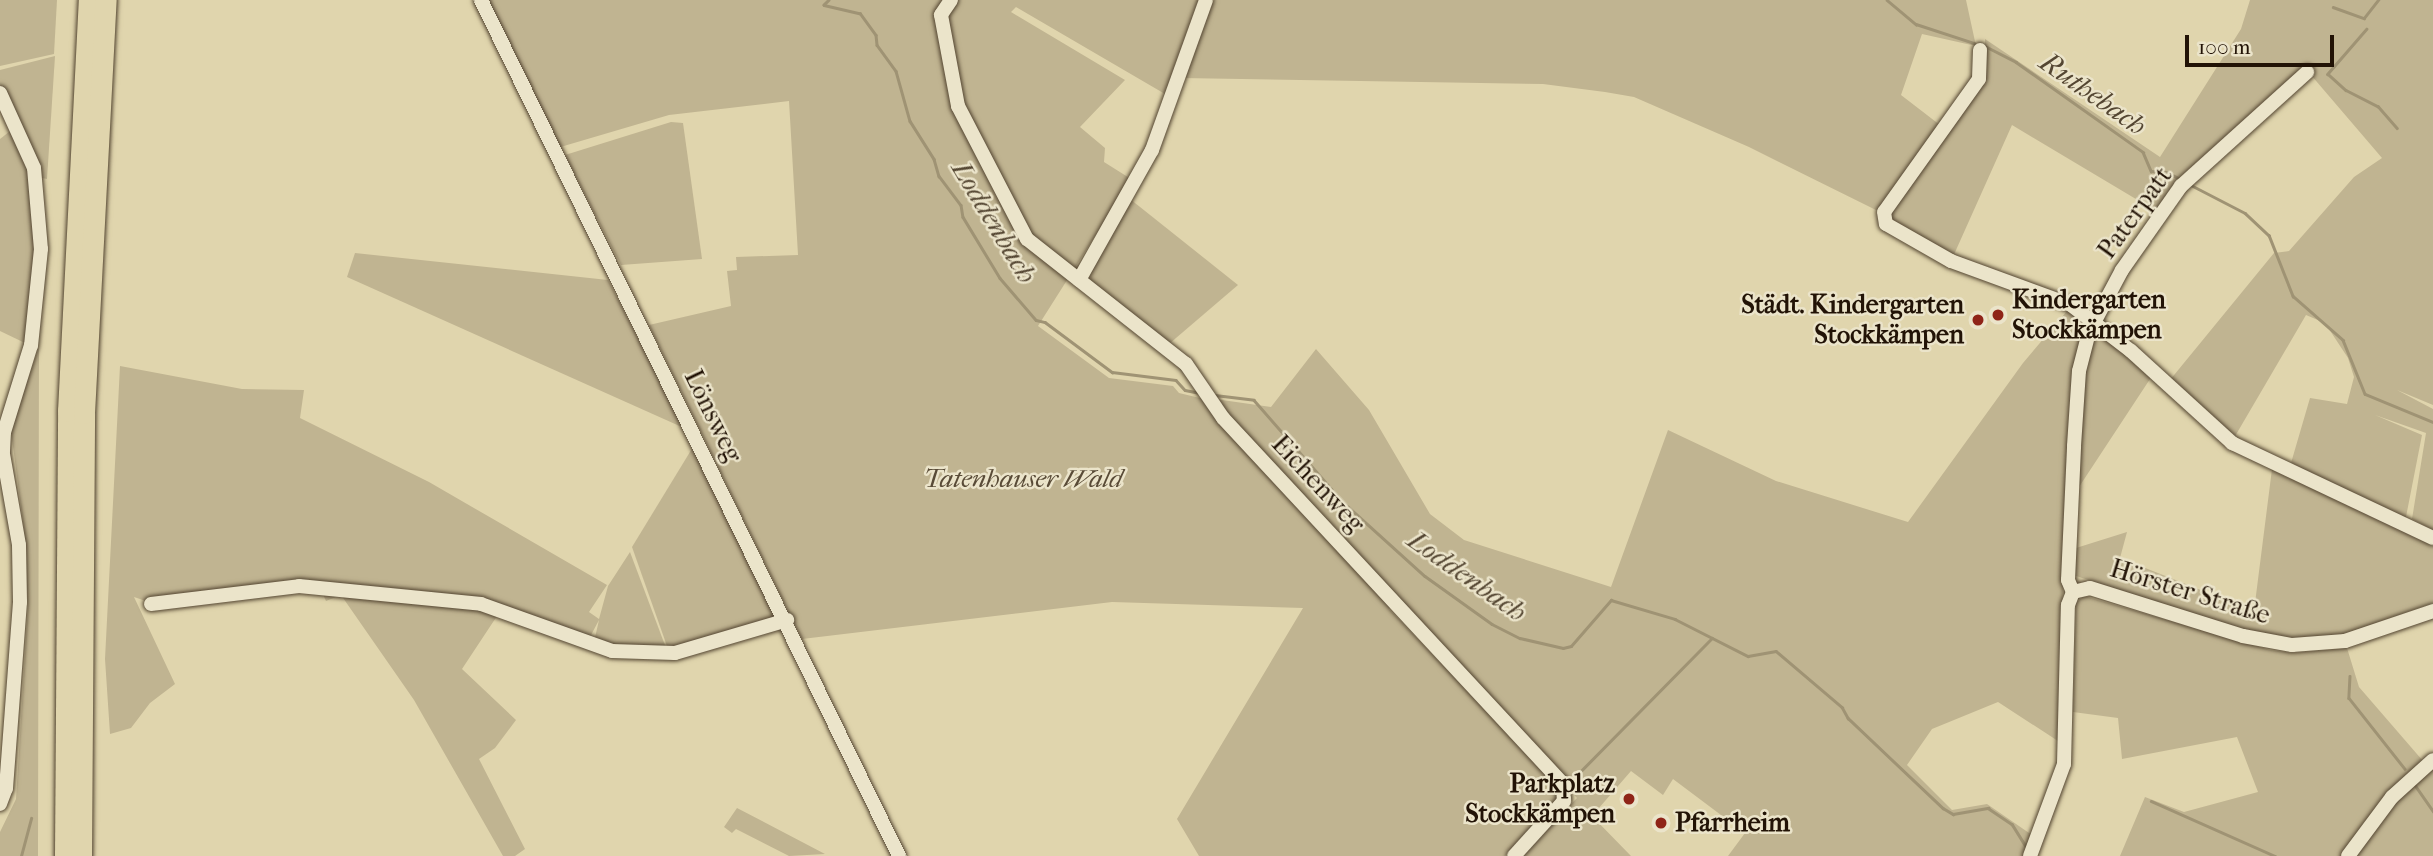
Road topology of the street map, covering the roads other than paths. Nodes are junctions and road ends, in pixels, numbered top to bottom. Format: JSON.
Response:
{"nodes":[{"id":1,"x":89,"y":0,"type":"edge"},
{"id":2,"x":106,"y":0,"type":"edge"},
{"id":3,"x":481,"y":0,"type":"edge"},
{"id":4,"x":951,"y":0,"type":"edge"},
{"id":5,"x":1206,"y":0,"type":"edge"},
{"id":6,"x":1980,"y":50,"type":"dead end"},
{"id":7,"x":2307,"y":72,"type":"dead end"},
{"id":8,"x":0,"y":93,"type":"edge"},
{"id":9,"x":1079,"y":279,"type":"junction"},
{"id":10,"x":2095,"y":321,"type":"junction"},
{"id":11,"x":2433,"y":538,"type":"edge"},
{"id":12,"x":2073,"y":592,"type":"junction"},
{"id":13,"x":150,"y":604,"type":"dead end"},
{"id":14,"x":2433,"y":611,"type":"edge"},
{"id":15,"x":787,"y":620,"type":"junction"},
{"id":16,"x":2433,"y":760,"type":"edge"},
{"id":17,"x":0,"y":804,"type":"edge"},
{"id":18,"x":65,"y":856,"type":"edge"},
{"id":19,"x":82,"y":856,"type":"edge"},
{"id":20,"x":898,"y":856,"type":"edge"},
{"id":21,"x":1514,"y":856,"type":"edge"},
{"id":22,"x":2030,"y":856,"type":"edge"},
{"id":23,"x":2348,"y":856,"type":"edge"}],
"edges":[{"from":1,"to":18,"type":"highway"},
{"from":2,"to":19,"type":"highway"},
{"from":3,"to":15,"type":"street","name":"Lönsweg"},
{"from":4,"to":9,"type":"street","name":"Eichenweg"},
{"from":5,"to":9,"type":"street"},
{"from":6,"to":10,"type":"street"},
{"from":7,"to":10,"type":"street","name":"Paterpatt"},
{"from":8,"to":17,"type":"street"},
{"from":9,"to":21,"type":"street","name":"Eichenweg"},
{"from":10,"to":11,"type":"street"},
{"from":10,"to":12,"type":"street","name":"Paterpatt"},
{"from":12,"to":14,"type":"street","name":"Hörster Straße"},
{"from":12,"to":22,"type":"street","name":"Hörster Straße"},
{"from":13,"to":15,"type":"street"},
{"from":15,"to":20,"type":"street","name":"Lönsweg"},
{"from":16,"to":23,"type":"street"}]}
